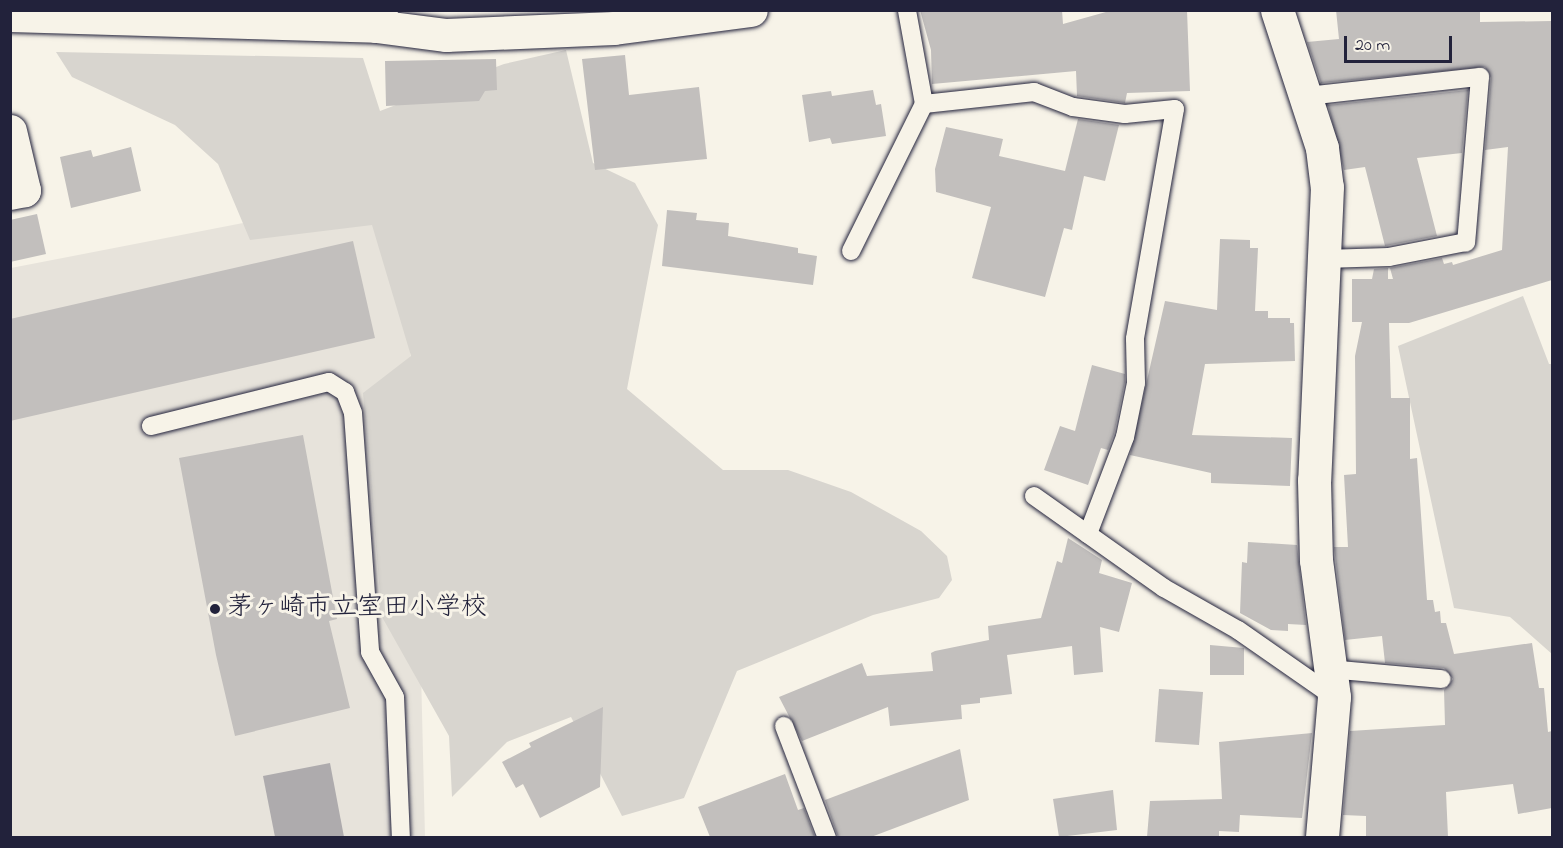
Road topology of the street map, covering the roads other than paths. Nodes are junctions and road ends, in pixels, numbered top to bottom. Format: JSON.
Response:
{"nodes":[{"id":1,"x":751,"y":10,"type":"edge"},
{"id":2,"x":907,"y":10,"type":"edge"},
{"id":3,"x":1277,"y":10,"type":"edge"},
{"id":4,"x":13,"y":13,"type":"edge"},
{"id":5,"x":378,"y":18,"type":"edge"},
{"id":6,"x":1307,"y":96,"type":"junction"},
{"id":7,"x":924,"y":104,"type":"junction"},
{"id":8,"x":10,"y":131,"type":"edge"},
{"id":9,"x":10,"y":193,"type":"edge"},
{"id":10,"x":851,"y":251,"type":"dead end"},
{"id":11,"x":1324,"y":258,"type":"junction"},
{"id":12,"x":151,"y":426,"type":"dead end"},
{"id":13,"x":1034,"y":496,"type":"dead end"},
{"id":14,"x":1088,"y":534,"type":"junction"},
{"id":15,"x":1442,"y":679,"type":"dead end"},
{"id":16,"x":1332,"y":683,"type":"junction"},
{"id":17,"x":784,"y":726,"type":"dead end"},
{"id":18,"x":401,"y":837,"type":"edge"},
{"id":19,"x":827,"y":837,"type":"edge"},
{"id":20,"x":1322,"y":837,"type":"edge"}],
"edges":[{"from":1,"to":5,"type":"street"},
{"from":2,"to":7,"type":"lane"},
{"from":3,"to":6,"type":"street"},
{"from":4,"to":5,"type":"street"},
{"from":6,"to":11,"type":"street"},
{"from":6,"to":11,"type":"lane"},
{"from":7,"to":10,"type":"lane"},
{"from":7,"to":14,"type":"lane"},
{"from":8,"to":9,"type":"street"},
{"from":11,"to":16,"type":"street"},
{"from":12,"to":18,"type":"lane"},
{"from":13,"to":14,"type":"lane"},
{"from":14,"to":16,"type":"lane"},
{"from":15,"to":16,"type":"lane"},
{"from":16,"to":20,"type":"street"},
{"from":17,"to":19,"type":"lane"}]}
